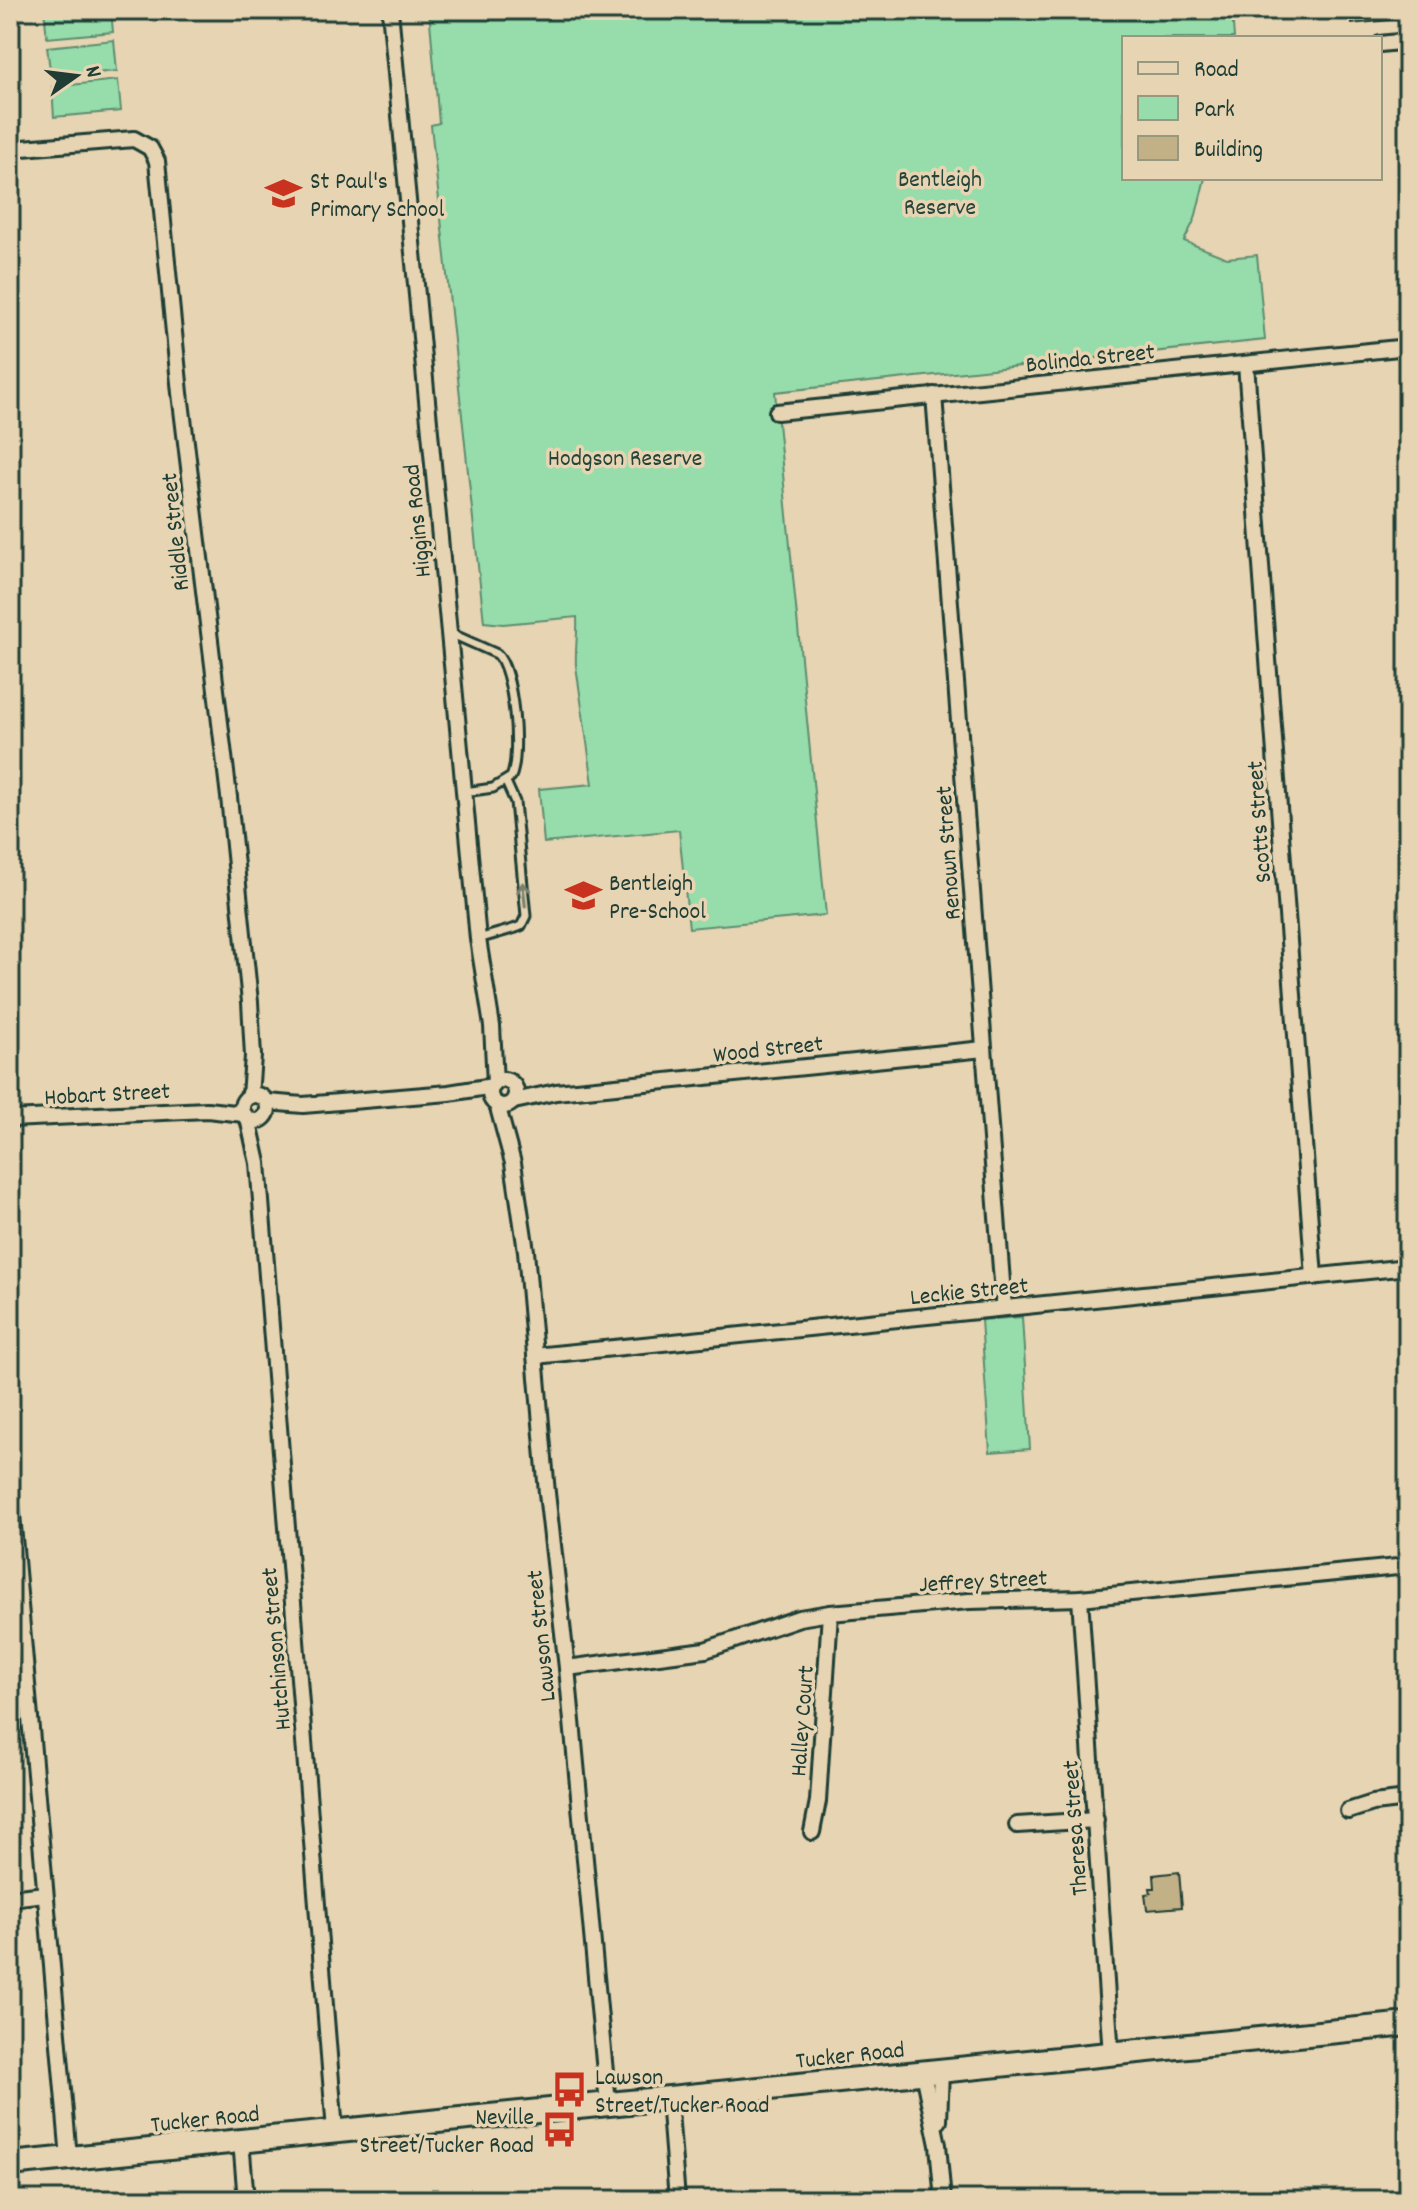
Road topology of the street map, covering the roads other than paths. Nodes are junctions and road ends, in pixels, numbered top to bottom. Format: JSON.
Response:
{"nodes":[{"id":1,"x":390,"y":10,"type":"edge"},
{"id":2,"x":1408,"y":41,"type":"edge"},
{"id":3,"x":1382,"y":44,"type":"edge"},
{"id":4,"x":10,"y":149,"type":"edge"},
{"id":5,"x":1408,"y":347,"type":"edge"},
{"id":6,"x":1246,"y":364,"type":"junction"},
{"id":7,"x":934,"y":395,"type":"junction"},
{"id":8,"x":777,"y":412,"type":"dead end"},
{"id":9,"x":450,"y":633,"type":"junction"},
{"id":10,"x":506,"y":782,"type":"junction"},
{"id":11,"x":464,"y":792,"type":"junction"},
{"id":12,"x":478,"y":939,"type":"junction"},
{"id":13,"x":984,"y":1049,"type":"junction"},
{"id":14,"x":503,"y":1093,"type":"junction"},
{"id":15,"x":255,"y":1108,"type":"junction"},
{"id":16,"x":10,"y":1119,"type":"edge"},
{"id":17,"x":1408,"y":1267,"type":"edge"},
{"id":18,"x":1314,"y":1277,"type":"junction"},
{"id":19,"x":1004,"y":1308,"type":"junction"},
{"id":20,"x":535,"y":1356,"type":"junction"},
{"id":21,"x":10,"y":1492,"type":"edge"},
{"id":22,"x":1408,"y":1566,"type":"edge"},
{"id":23,"x":1080,"y":1598,"type":"junction"},
{"id":24,"x":830,"y":1613,"type":"junction"},
{"id":25,"x":567,"y":1668,"type":"junction"},
{"id":26,"x":1408,"y":1799,"type":"edge"},
{"id":27,"x":1348,"y":1811,"type":"dead end"},
{"id":28,"x":1096,"y":1820,"type":"junction"},
{"id":29,"x":1017,"y":1825,"type":"dead end"},
{"id":30,"x":812,"y":1832,"type":"dead end"},
{"id":31,"x":45,"y":1894,"type":"junction"},
{"id":32,"x":10,"y":1898,"type":"edge"},
{"id":33,"x":1408,"y":2024,"type":"edge"},
{"id":34,"x":1111,"y":2055,"type":"junction"},
{"id":35,"x":932,"y":2072,"type":"junction"},
{"id":36,"x":669,"y":2099,"type":"junction"},
{"id":37,"x":608,"y":2104,"type":"junction"},
{"id":38,"x":335,"y":2131,"type":"junction"},
{"id":39,"x":241,"y":2141,"type":"junction"},
{"id":40,"x":69,"y":2158,"type":"junction"},
{"id":41,"x":10,"y":2164,"type":"edge"},
{"id":42,"x":246,"y":2200,"type":"edge"},
{"id":43,"x":677,"y":2200,"type":"edge"},
{"id":44,"x":943,"y":2200,"type":"edge"}],
"edges":[{"from":1,"to":9,"type":"street","name":"Higgins Road"},
{"from":2,"to":3,"type":"street"},
{"from":4,"to":15,"type":"street","name":"Riddle Street"},
{"from":5,"to":6,"type":"street","name":"Bolinda Street"},
{"from":6,"to":7,"type":"street","name":"Bolinda Street"},
{"from":6,"to":18,"type":"street","name":"Scotts Street"},
{"from":7,"to":8,"type":"street","name":"Bolinda Street"},
{"from":7,"to":13,"type":"street","name":"Renown Street"},
{"from":9,"to":10,"type":"lane"},
{"from":9,"to":11,"type":"street","name":"Higgins Road"},
{"from":10,"to":11,"type":"lane"},
{"from":12,"to":10,"type":"lane","one_way":true},
{"from":11,"to":12,"type":"street","name":"Higgins Road"},
{"from":12,"to":14,"type":"street","name":"Higgins Road"},
{"from":13,"to":14,"type":"street","name":"Wood Street"},
{"from":13,"to":19,"type":"street","name":"Renown Street"},
{"from":14,"to":15,"type":"street","name":"Hobart Street"},
{"from":14,"to":20,"type":"street","name":"Lawson Street"},
{"from":15,"to":16,"type":"street","name":"Hobart Street"},
{"from":15,"to":38,"type":"street","name":"Hutchinson Street"},
{"from":17,"to":18,"type":"street","name":"Leckie Street"},
{"from":18,"to":19,"type":"street","name":"Leckie Street"},
{"from":19,"to":20,"type":"street","name":"Leckie Street"},
{"from":20,"to":25,"type":"street","name":"Lawson Street"},
{"from":21,"to":31,"type":"street"},
{"from":22,"to":23,"type":"street","name":"Jeffrey Street"},
{"from":23,"to":24,"type":"street","name":"Jeffrey Street"},
{"from":23,"to":28,"type":"street","name":"Theresa Street"},
{"from":24,"to":25,"type":"street","name":"Jeffrey Street"},
{"from":24,"to":30,"type":"street","name":"Halley Court"},
{"from":25,"to":37,"type":"street","name":"Lawson Street"},
{"from":26,"to":27,"type":"street"},
{"from":28,"to":29,"type":"street"},
{"from":28,"to":34,"type":"street","name":"Theresa Street"},
{"from":31,"to":32,"type":"street"},
{"from":31,"to":40,"type":"street"},
{"from":33,"to":34,"type":"street","name":"Tucker Road"},
{"from":34,"to":35,"type":"street","name":"Tucker Road"},
{"from":35,"to":36,"type":"street","name":"Tucker Road"},
{"from":35,"to":44,"type":"street"},
{"from":36,"to":37,"type":"street","name":"Tucker Road"},
{"from":36,"to":43,"type":"street"},
{"from":37,"to":38,"type":"street","name":"Tucker Road"},
{"from":38,"to":39,"type":"street","name":"Tucker Road"},
{"from":39,"to":40,"type":"street","name":"Tucker Road"},
{"from":39,"to":42,"type":"street"},
{"from":40,"to":41,"type":"street","name":"Tucker Road"}]}
